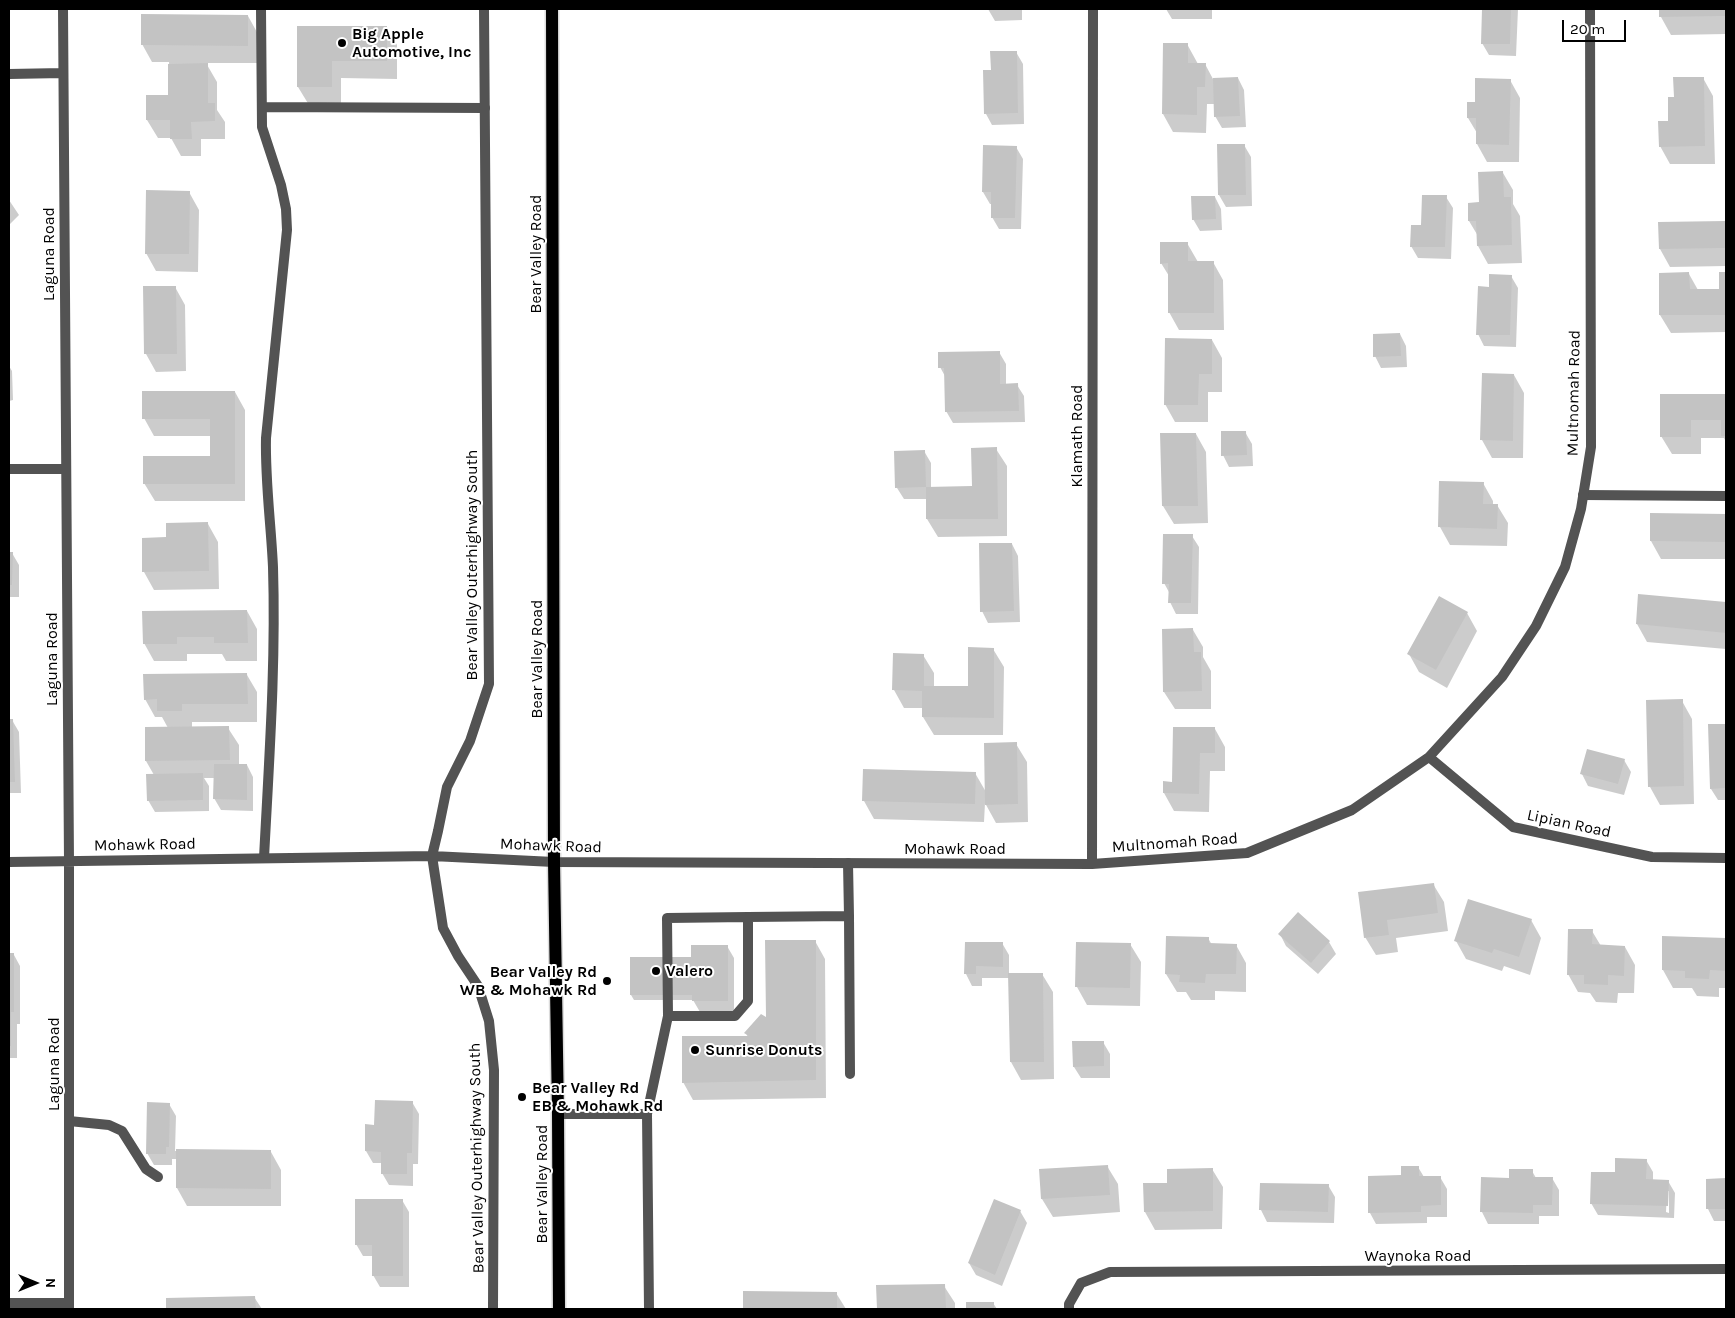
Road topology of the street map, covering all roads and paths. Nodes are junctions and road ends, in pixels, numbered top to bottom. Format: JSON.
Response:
{"nodes":[{"id":1,"x":63,"y":9,"type":"edge"},
{"id":2,"x":261,"y":9,"type":"edge"},
{"id":3,"x":484,"y":9,"type":"edge"},
{"id":4,"x":552,"y":9,"type":"edge"},
{"id":5,"x":1092,"y":9,"type":"edge"},
{"id":6,"x":1590,"y":9,"type":"edge"},
{"id":7,"x":63,"y":73,"type":"junction"},
{"id":8,"x":9,"y":74,"type":"edge"},
{"id":9,"x":262,"y":106,"type":"junction"},
{"id":10,"x":485,"y":108,"type":"junction"},
{"id":11,"x":9,"y":469,"type":"edge"},
{"id":12,"x":66,"y":469,"type":"junction"},
{"id":13,"x":1583,"y":495,"type":"junction"},
{"id":14,"x":1726,"y":496,"type":"edge"},
{"id":15,"x":1429,"y":758,"type":"junction"},
{"id":16,"x":432,"y":856,"type":"junction"},
{"id":17,"x":264,"y":858,"type":"junction"},
{"id":18,"x":1726,"y":858,"type":"edge"},
{"id":19,"x":69,"y":861,"type":"junction"},
{"id":20,"x":9,"y":862,"type":"edge"},
{"id":21,"x":554,"y":862,"type":"junction"},
{"id":22,"x":848,"y":863,"type":"junction"},
{"id":23,"x":1092,"y":864,"type":"junction"},
{"id":24,"x":848,"y":916,"type":"junction"},
{"id":25,"x":748,"y":917,"type":"junction"},
{"id":26,"x":668,"y":1016,"type":"junction"},
{"id":27,"x":850,"y":1074,"type":"dead end"},
{"id":28,"x":558,"y":1114,"type":"junction"},
{"id":29,"x":647,"y":1114,"type":"junction"},
{"id":30,"x":69,"y":1121,"type":"junction"},
{"id":31,"x":158,"y":1177,"type":"dead end"},
{"id":32,"x":1726,"y":1270,"type":"edge"},
{"id":33,"x":9,"y":1303,"type":"edge"},
{"id":34,"x":69,"y":1306,"type":"edge"},
{"id":35,"x":493,"y":1309,"type":"edge"},
{"id":36,"x":559,"y":1309,"type":"edge"},
{"id":37,"x":649,"y":1309,"type":"edge"},
{"id":38,"x":1069,"y":1309,"type":"edge"}],
"edges":[{"from":1,"to":7,"type":"street","name":"Laguna Road"},
{"from":2,"to":9,"type":"street"},
{"from":3,"to":10,"type":"street","name":"Bear Valley Outerhighway South"},
{"from":4,"to":21,"type":"main road","name":"Bear Valley Road"},
{"from":5,"to":23,"type":"street","name":"Klamath Road"},
{"from":6,"to":13,"type":"street","name":"Multnomah Road"},
{"from":7,"to":8,"type":"street"},
{"from":7,"to":12,"type":"street","name":"Laguna Road"},
{"from":9,"to":10,"type":"street"},
{"from":9,"to":17,"type":"street"},
{"from":10,"to":16,"type":"street","name":"Bear Valley Outerhighway South"},
{"from":11,"to":12,"type":"street"},
{"from":12,"to":19,"type":"street","name":"Laguna Road"},
{"from":13,"to":14,"type":"street"},
{"from":13,"to":15,"type":"street","name":"Multnomah Road"},
{"from":15,"to":18,"type":"street","name":"Lipian Road"},
{"from":15,"to":23,"type":"street","name":"Multnomah Road"},
{"from":16,"to":17,"type":"street","name":"Mohawk Road"},
{"from":16,"to":21,"type":"street","name":"Mohawk Road"},
{"from":16,"to":35,"type":"street","name":"Bear Valley Outerhighway South"},
{"from":17,"to":19,"type":"street","name":"Mohawk Road"},
{"from":19,"to":20,"type":"street","name":"Mohawk Road"},
{"from":19,"to":30,"type":"street","name":"Laguna Road"},
{"from":21,"to":22,"type":"street","name":"Mohawk Road"},
{"from":21,"to":28,"type":"main road","name":"Bear Valley Road"},
{"from":22,"to":23,"type":"street","name":"Mohawk Road"},
{"from":22,"to":24,"type":"street"},
{"from":24,"to":25,"type":"street"},
{"from":24,"to":27,"type":"street"},
{"from":25,"to":26,"type":"street"},
{"from":25,"to":26,"type":"street"},
{"from":26,"to":29,"type":"street"},
{"from":28,"to":29,"type":"street"},
{"from":28,"to":36,"type":"main road","name":"Bear Valley Road"},
{"from":29,"to":37,"type":"street"},
{"from":30,"to":31,"type":"street"},
{"from":30,"to":34,"type":"street","name":"Laguna Road"},
{"from":32,"to":38,"type":"street","name":"Waynoka Road"},
{"from":33,"to":34,"type":"street"}]}
